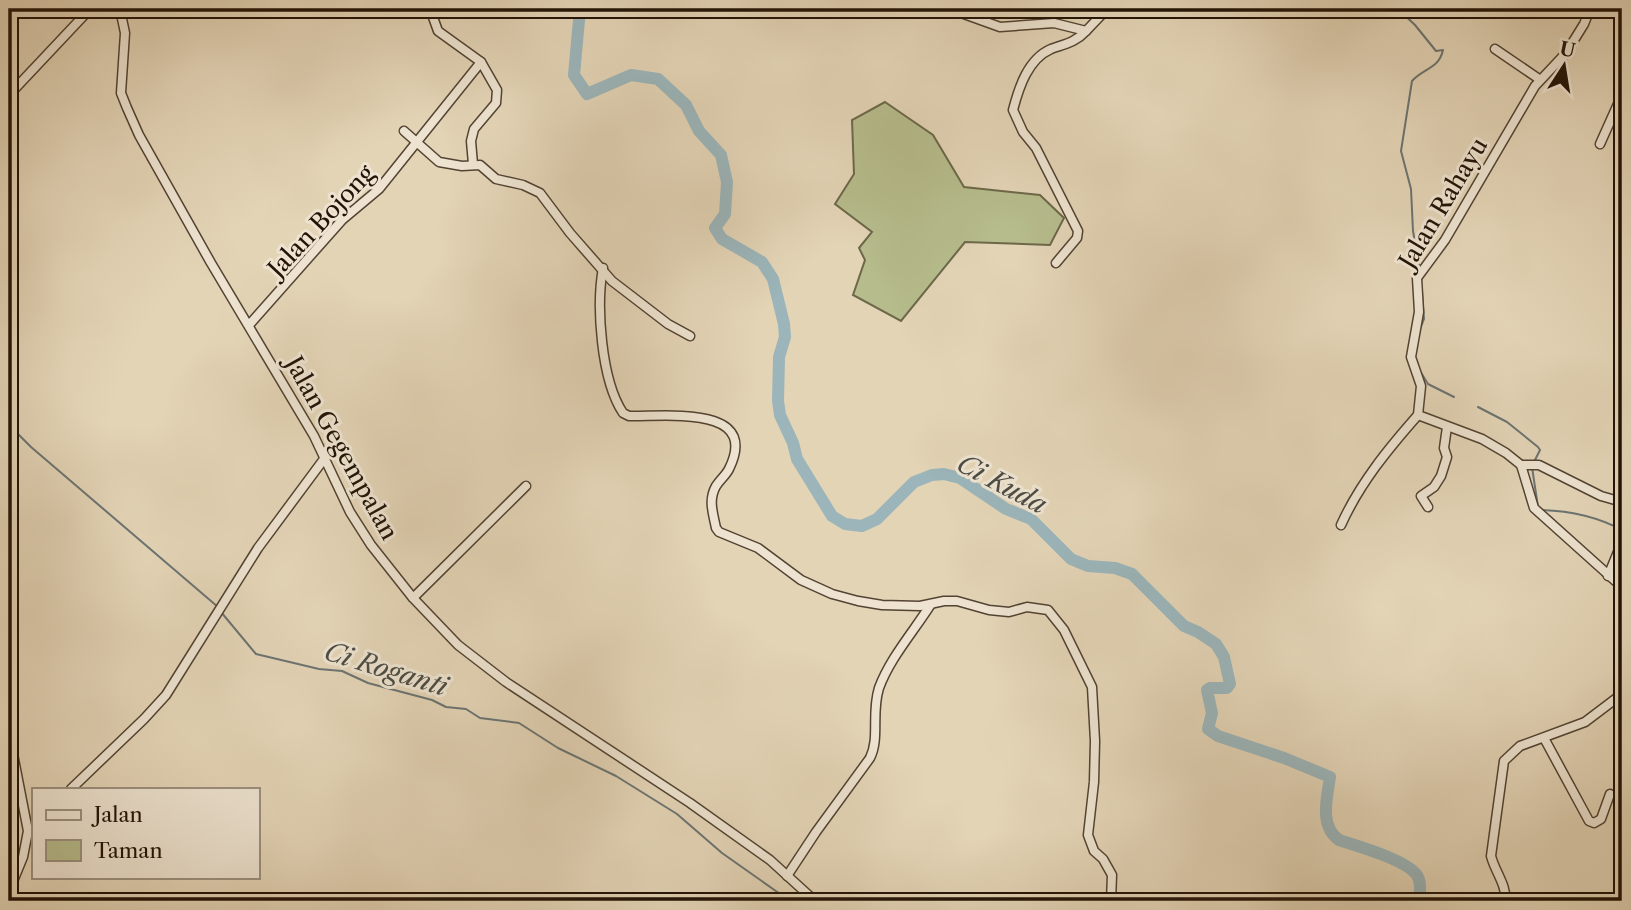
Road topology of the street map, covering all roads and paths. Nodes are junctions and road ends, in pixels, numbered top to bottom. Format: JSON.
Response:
{"nodes":[{"id":1,"x":90,"y":9,"type":"edge"},
{"id":2,"x":120,"y":9,"type":"edge"},
{"id":3,"x":430,"y":9,"type":"edge"},
{"id":4,"x":950,"y":9,"type":"edge"},
{"id":5,"x":1107,"y":9,"type":"edge"},
{"id":6,"x":1590,"y":9,"type":"edge"},
{"id":7,"x":1086,"y":31,"type":"junction"},
{"id":8,"x":1495,"y":49,"type":"dead end"},
{"id":9,"x":481,"y":62,"type":"junction"},
{"id":10,"x":1539,"y":79,"type":"junction"},
{"id":11,"x":9,"y":95,"type":"edge"},
{"id":12,"x":1622,"y":95,"type":"edge"},
{"id":13,"x":404,"y":131,"type":"dead end"},
{"id":14,"x":418,"y":141,"type":"junction"},
{"id":15,"x":1600,"y":144,"type":"dead end"},
{"id":16,"x":473,"y":164,"type":"junction"},
{"id":17,"x":1056,"y":263,"type":"dead end"},
{"id":18,"x":603,"y":268,"type":"junction"},
{"id":19,"x":249,"y":326,"type":"junction"},
{"id":20,"x":690,"y":336,"type":"dead end"},
{"id":21,"x":1419,"y":415,"type":"junction"},
{"id":22,"x":1447,"y":427,"type":"junction"},
{"id":23,"x":324,"y":458,"type":"junction"},
{"id":24,"x":1521,"y":465,"type":"junction"},
{"id":25,"x":526,"y":486,"type":"dead end"},
{"id":26,"x":1622,"y":502,"type":"edge"},
{"id":27,"x":1428,"y":507,"type":"dead end"},
{"id":28,"x":1341,"y":525,"type":"dead end"},
{"id":29,"x":1622,"y":542,"type":"edge"},
{"id":30,"x":1608,"y":576,"type":"junction"},
{"id":31,"x":1622,"y":587,"type":"edge"},
{"id":32,"x":413,"y":598,"type":"junction"},
{"id":33,"x":931,"y":604,"type":"junction"},
{"id":34,"x":9,"y":678,"type":"edge"},
{"id":35,"x":1622,"y":694,"type":"edge"},
{"id":36,"x":1544,"y":738,"type":"junction"},
{"id":37,"x":72,"y":788,"type":"edge"},
{"id":38,"x":1610,"y":794,"type":"dead end"},
{"id":39,"x":31,"y":829,"type":"edge"},
{"id":40,"x":787,"y":876,"type":"junction"},
{"id":41,"x":9,"y":891,"type":"edge"},
{"id":42,"x":815,"y":901,"type":"edge"},
{"id":43,"x":950,"y":901,"type":"edge"},
{"id":44,"x":959,"y":901,"type":"edge"},
{"id":45,"x":1111,"y":901,"type":"edge"},
{"id":46,"x":1504,"y":901,"type":"edge"}],
"edges":[{"from":1,"to":11,"type":"street"},
{"from":2,"to":19,"type":"street","name":"Jalan Gegempalan"},
{"from":3,"to":9,"type":"street"},
{"from":4,"to":7,"type":"street"},
{"from":5,"to":7,"type":"street"},
{"from":6,"to":10,"type":"street","name":"Jalan Rahayu"},
{"from":7,"to":17,"type":"street"},
{"from":8,"to":10,"type":"street"},
{"from":9,"to":14,"type":"street","name":"Jalan Bojong"},
{"from":9,"to":16,"type":"street"},
{"from":10,"to":21,"type":"street","name":"Jalan Rahayu"},
{"from":12,"to":15,"type":"street"},
{"from":13,"to":14,"type":"street"},
{"from":14,"to":16,"type":"street"},
{"from":14,"to":19,"type":"street","name":"Jalan Bojong"},
{"from":16,"to":18,"type":"street"},
{"from":18,"to":20,"type":"street"},
{"from":18,"to":33,"type":"street"},
{"from":19,"to":23,"type":"street","name":"Jalan Gegempalan"},
{"from":21,"to":22,"type":"street"},
{"from":21,"to":28,"type":"street"},
{"from":22,"to":24,"type":"street"},
{"from":22,"to":27,"type":"street"},
{"from":23,"to":32,"type":"street","name":"Jalan Gegempalan"},
{"from":23,"to":37,"type":"street"},
{"from":24,"to":26,"type":"street"},
{"from":24,"to":30,"type":"street"},
{"from":25,"to":32,"type":"street"},
{"from":29,"to":30,"type":"street"},
{"from":30,"to":31,"type":"street"},
{"from":32,"to":40,"type":"street","name":"Jalan Gegempalan"},
{"from":33,"to":40,"type":"street"},
{"from":33,"to":45,"type":"street"},
{"from":34,"to":39,"type":"street"},
{"from":35,"to":36,"type":"street"},
{"from":36,"to":38,"type":"street"},
{"from":36,"to":46,"type":"street"},
{"from":39,"to":41,"type":"street"},
{"from":40,"to":42,"type":"street","name":"Jalan Gegempalan"},
{"from":43,"to":44,"type":"street"}]}
